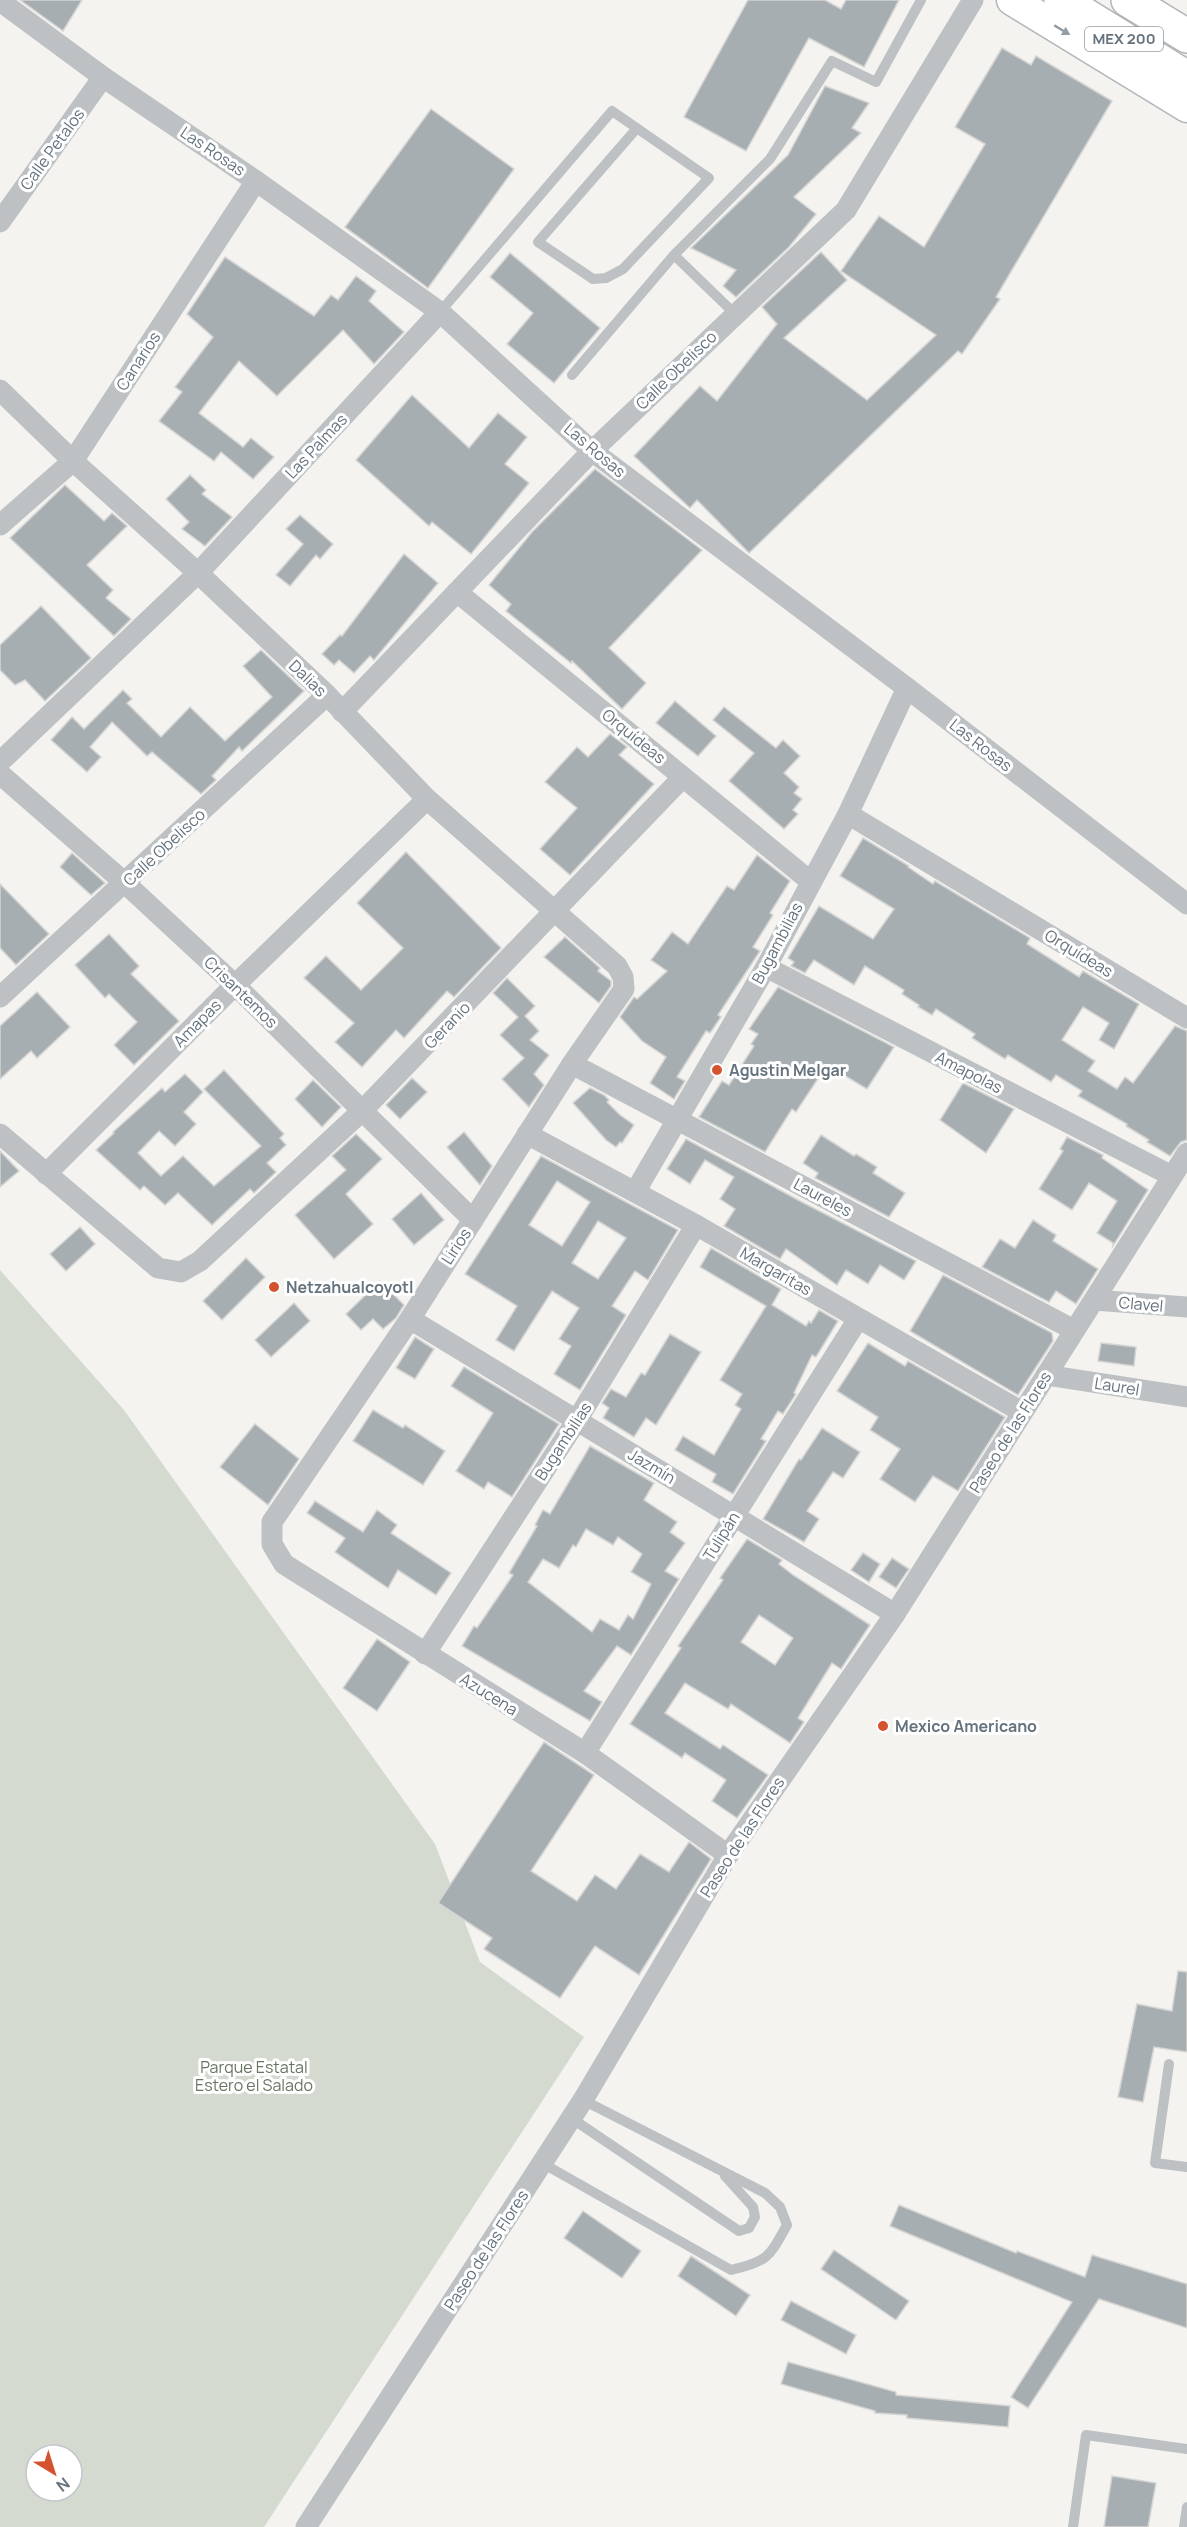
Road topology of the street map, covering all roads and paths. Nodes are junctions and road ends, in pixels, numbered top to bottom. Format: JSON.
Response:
{"nodes":[{"id":1,"x":921,"y":0,"type":"edge"},
{"id":2,"x":973,"y":0,"type":"edge"},
{"id":3,"x":1012,"y":0,"type":"edge"},
{"id":4,"x":1061,"y":0,"type":"edge"},
{"id":5,"x":1128,"y":0,"type":"edge"},
{"id":6,"x":0,"y":1,"type":"edge"},
{"id":7,"x":1187,"y":36,"type":"edge"},
{"id":8,"x":104,"y":77,"type":"junction"},
{"id":9,"x":1187,"y":78,"type":"edge"},
{"id":10,"x":1187,"y":107,"type":"edge"},
{"id":11,"x":637,"y":128,"type":"junction"},
{"id":12,"x":256,"y":181,"type":"junction"},
{"id":13,"x":0,"y":222,"type":"edge"},
{"id":14,"x":674,"y":255,"type":"junction"},
{"id":15,"x":440,"y":312,"type":"junction"},
{"id":16,"x":735,"y":314,"type":"junction"},
{"id":17,"x":572,"y":375,"type":"dead end"},
{"id":18,"x":0,"y":390,"type":"edge"},
{"id":19,"x":592,"y":451,"type":"junction"},
{"id":20,"x":73,"y":461,"type":"junction"},
{"id":21,"x":0,"y":525,"type":"edge"},
{"id":22,"x":198,"y":573,"type":"junction"},
{"id":23,"x":457,"y":592,"type":"junction"},
{"id":24,"x":907,"y":688,"type":"junction"},
{"id":25,"x":327,"y":695,"type":"junction"},
{"id":26,"x":342,"y":712,"type":"junction"},
{"id":27,"x":0,"y":762,"type":"edge"},
{"id":28,"x":0,"y":774,"type":"edge"},
{"id":29,"x":683,"y":777,"type":"junction"},
{"id":30,"x":427,"y":799,"type":"junction"},
{"id":31,"x":848,"y":814,"type":"junction"},
{"id":32,"x":810,"y":881,"type":"junction"},
{"id":33,"x":124,"y":883,"type":"junction"},
{"id":34,"x":1187,"y":904,"type":"edge"},
{"id":35,"x":555,"y":913,"type":"junction"},
{"id":36,"x":617,"y":966,"type":"joint"},
{"id":37,"x":766,"y":967,"type":"junction"},
{"id":38,"x":235,"y":985,"type":"junction"},
{"id":39,"x":0,"y":998,"type":"edge"},
{"id":40,"x":1187,"y":1018,"type":"edge"},
{"id":41,"x":572,"y":1064,"type":"junction"},
{"id":42,"x":362,"y":1112,"type":"junction"},
{"id":43,"x":677,"y":1119,"type":"junction"},
{"id":44,"x":0,"y":1134,"type":"edge"},
{"id":45,"x":527,"y":1134,"type":"junction"},
{"id":46,"x":1187,"y":1153,"type":"edge"},
{"id":47,"x":46,"y":1174,"type":"junction"},
{"id":48,"x":1172,"y":1176,"type":"junction"},
{"id":49,"x":634,"y":1192,"type":"junction"},
{"id":50,"x":474,"y":1220,"type":"junction"},
{"id":51,"x":696,"y":1225,"type":"junction"},
{"id":52,"x":1094,"y":1300,"type":"junction"},
{"id":53,"x":1187,"y":1307,"type":"edge"},
{"id":54,"x":410,"y":1319,"type":"junction"},
{"id":55,"x":858,"y":1319,"type":"junction"},
{"id":56,"x":1074,"y":1330,"type":"junction"},
{"id":57,"x":1046,"y":1375,"type":"junction"},
{"id":58,"x":1187,"y":1397,"type":"edge"},
{"id":59,"x":1022,"y":1412,"type":"junction"},
{"id":60,"x":576,"y":1420,"type":"junction"},
{"id":61,"x":734,"y":1516,"type":"junction"},
{"id":62,"x":272,"y":1522,"type":"joint"},
{"id":63,"x":895,"y":1614,"type":"junction"},
{"id":64,"x":425,"y":1654,"type":"junction"},
{"id":65,"x":585,"y":1753,"type":"junction"},
{"id":66,"x":728,"y":1855,"type":"junction"},
{"id":67,"x":1168,"y":2064,"type":"dead end"},
{"id":68,"x":583,"y":2100,"type":"junction"},
{"id":69,"x":571,"y":2118,"type":"junction"},
{"id":70,"x":542,"y":2163,"type":"junction"},
{"id":71,"x":1187,"y":2167,"type":"edge"},
{"id":72,"x":718,"y":2169,"type":"junction"},
{"id":73,"x":1187,"y":2449,"type":"edge"},
{"id":74,"x":1187,"y":2506,"type":"edge"},
{"id":75,"x":306,"y":2527,"type":"edge"},
{"id":76,"x":1073,"y":2527,"type":"edge"},
{"id":77,"x":1184,"y":2527,"type":"edge"}],
"edges":[{"from":1,"to":14,"type":"lane"},
{"from":2,"to":16,"type":"street","name":"Calle Obelisco"},
{"from":3,"to":10,"type":"main road","one_way":true},
{"from":4,"to":9,"type":"highway","number":"MEX 200"},
{"from":5,"to":7,"type":"highway","number":"MEX 200"},
{"from":6,"to":8,"type":"street","name":"Las Rosas"},
{"from":8,"to":12,"type":"street","name":"Las Rosas"},
{"from":8,"to":13,"type":"street","name":"Calle Petalos"},
{"from":11,"to":11,"type":"lane"},
{"from":11,"to":15,"type":"lane","name":"Las Palmas"},
{"from":12,"to":15,"type":"street","name":"Las Rosas"},
{"from":12,"to":20,"type":"street","name":"Canarios"},
{"from":14,"to":16,"type":"lane"},
{"from":14,"to":17,"type":"lane"},
{"from":15,"to":19,"type":"street","name":"Las Rosas"},
{"from":15,"to":22,"type":"street","name":"Las Palmas"},
{"from":16,"to":19,"type":"street","name":"Calle Obelisco"},
{"from":18,"to":20,"type":"street","name":"Dalias"},
{"from":19,"to":23,"type":"street","name":"Calle Obelisco"},
{"from":19,"to":24,"type":"street","name":"Las Rosas"},
{"from":20,"to":21,"type":"street","name":"Canarios"},
{"from":20,"to":22,"type":"street","name":"Dalias"},
{"from":22,"to":25,"type":"street","name":"Dalias"},
{"from":22,"to":27,"type":"street","name":"Las Palmas"},
{"from":23,"to":26,"type":"street","name":"Calle Obelisco"},
{"from":23,"to":29,"type":"street","name":"Orquídeas"},
{"from":24,"to":31,"type":"street","name":"Bugambilias"},
{"from":24,"to":34,"type":"street","name":"Las Rosas"},
{"from":25,"to":26,"type":"street","name":"Dalias"},
{"from":25,"to":33,"type":"street","name":"Calle Obelisco"},
{"from":26,"to":30,"type":"street","name":"Dalias"},
{"from":28,"to":33,"type":"street","name":"Crisantemos"},
{"from":29,"to":32,"type":"street","name":"Orquídeas"},
{"from":29,"to":35,"type":"street","name":"Geranio"},
{"from":30,"to":35,"type":"street","name":"Dalias"},
{"from":30,"to":38,"type":"street","name":"Amapas"},
{"from":31,"to":32,"type":"street","name":"Bugambilias"},
{"from":31,"to":40,"type":"street","name":"Orquídeas"},
{"from":32,"to":37,"type":"street","name":"Bugambilias"},
{"from":33,"to":38,"type":"street","name":"Crisantemos"},
{"from":33,"to":39,"type":"street","name":"Calle Obelisco"},
{"from":35,"to":36,"type":"street","name":"Dalias"},
{"from":35,"to":42,"type":"street","name":"Geranio"},
{"from":36,"to":41,"type":"street","name":"Lirios"},
{"from":37,"to":43,"type":"street","name":"Bugambilias"},
{"from":37,"to":48,"type":"street","name":"Amapolas"},
{"from":38,"to":42,"type":"street","name":"Crisantemos"},
{"from":38,"to":47,"type":"street","name":"Amapas"},
{"from":41,"to":43,"type":"street","name":"Laureles"},
{"from":41,"to":45,"type":"street","name":"Lirios"},
{"from":42,"to":47,"type":"street","name":"Geranio"},
{"from":42,"to":50,"type":"street","name":"Crisantemos"},
{"from":43,"to":49,"type":"street","name":"Bugambilias"},
{"from":43,"to":56,"type":"street","name":"Laureles"},
{"from":44,"to":47,"type":"street"},
{"from":45,"to":49,"type":"street","name":"Margaritas"},
{"from":45,"to":50,"type":"street","name":"Lirios"},
{"from":46,"to":48,"type":"street","name":"Paseo de las Flores"},
{"from":48,"to":52,"type":"street","name":"Paseo de las Flores"},
{"from":49,"to":51,"type":"street","name":"Margaritas"},
{"from":50,"to":54,"type":"street","name":"Lirios"},
{"from":51,"to":55,"type":"street","name":"Margaritas"},
{"from":51,"to":60,"type":"street","name":"Bugambilias"},
{"from":52,"to":53,"type":"street","name":"Clavel"},
{"from":52,"to":56,"type":"street","name":"Paseo de las Flores"},
{"from":54,"to":60,"type":"street","name":"Jazmín"},
{"from":54,"to":62,"type":"street","name":"Lirios"},
{"from":55,"to":59,"type":"street","name":"Margaritas"},
{"from":55,"to":61,"type":"street","name":"Tulipán"},
{"from":56,"to":57,"type":"street","name":"Paseo de las Flores"},
{"from":57,"to":58,"type":"street","name":"Laurel"},
{"from":57,"to":59,"type":"street","name":"Paseo de las Flores"},
{"from":59,"to":63,"type":"street","name":"Paseo de las Flores"},
{"from":60,"to":61,"type":"street","name":"Jazmín"},
{"from":60,"to":64,"type":"street","name":"Bugambilias"},
{"from":61,"to":63,"type":"street","name":"Jazmín"},
{"from":61,"to":65,"type":"street","name":"Tulipán"},
{"from":62,"to":64,"type":"street","name":"Azucena"},
{"from":63,"to":66,"type":"street","name":"Paseo de las Flores"},
{"from":64,"to":65,"type":"street","name":"Azucena"},
{"from":65,"to":66,"type":"street","name":"Azucena"},
{"from":66,"to":68,"type":"street","name":"Paseo de las Flores"},
{"from":67,"to":71,"type":"lane"},
{"from":68,"to":69,"type":"street","name":"Paseo de las Flores"},
{"from":68,"to":72,"type":"lane"},
{"from":69,"to":70,"type":"street","name":"Paseo de las Flores"},
{"from":69,"to":72,"type":"lane"},
{"from":70,"to":72,"type":"lane"},
{"from":70,"to":75,"type":"street","name":"Paseo de las Flores"},
{"from":73,"to":76,"type":"lane"},
{"from":74,"to":77,"type":"lane"}]}
